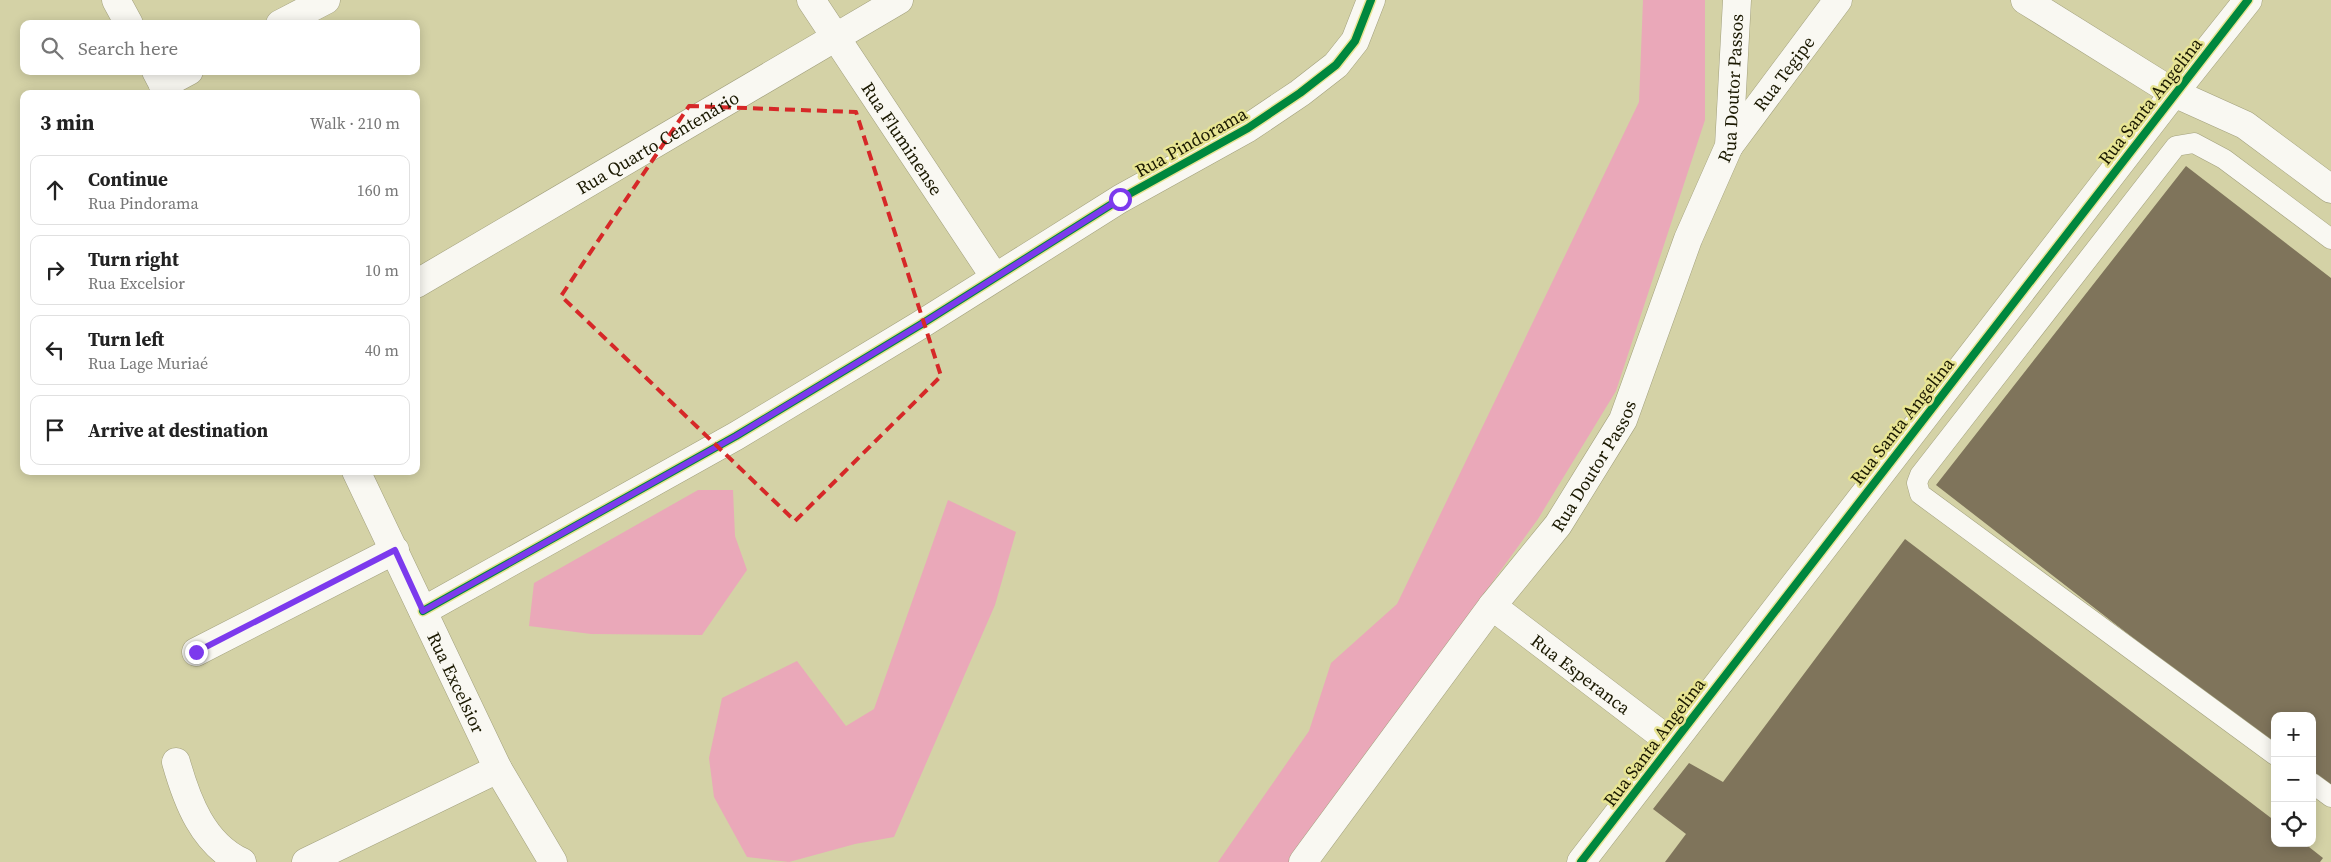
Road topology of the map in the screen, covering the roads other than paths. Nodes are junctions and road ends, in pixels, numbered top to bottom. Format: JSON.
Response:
{"nodes":[{"id":1,"x":116,"y":0,"type":"edge"},
{"id":2,"x":326,"y":0,"type":"edge"},
{"id":3,"x":811,"y":0,"type":"edge"},
{"id":4,"x":899,"y":0,"type":"edge"},
{"id":5,"x":1370,"y":0,"type":"edge"},
{"id":6,"x":1737,"y":0,"type":"edge"},
{"id":7,"x":1838,"y":0,"type":"edge"},
{"id":8,"x":2025,"y":0,"type":"edge"},
{"id":9,"x":2248,"y":0,"type":"edge"},
{"id":10,"x":127,"y":20,"type":"edge"},
{"id":11,"x":288,"y":20,"type":"edge"},
{"id":12,"x":834,"y":37,"type":"junction"},
{"id":13,"x":180,"y":75,"type":"edge"},
{"id":14,"x":162,"y":83,"type":"edge"},
{"id":15,"x":2174,"y":93,"type":"junction"},
{"id":16,"x":1729,"y":146,"type":"junction"},
{"id":17,"x":2331,"y":188,"type":"edge"},
{"id":18,"x":2331,"y":239,"type":"edge"},
{"id":19,"x":994,"y":276,"type":"junction"},
{"id":20,"x":420,"y":282,"type":"edge"},
{"id":21,"x":358,"y":475,"type":"edge"},
{"id":22,"x":395,"y":550,"type":"junction"},
{"id":23,"x":1492,"y":606,"type":"junction"},
{"id":24,"x":423,"y":611,"type":"junction"},
{"id":25,"x":196,"y":652,"type":"dead end"},
{"id":26,"x":1672,"y":742,"type":"junction"},
{"id":27,"x":2271,"y":753,"type":"edge"},
{"id":28,"x":176,"y":762,"type":"dead end"},
{"id":29,"x":498,"y":769,"type":"junction"},
{"id":30,"x":2316,"y":786,"type":"edge"},
{"id":31,"x":2331,"y":797,"type":"edge"},
{"id":32,"x":242,"y":862,"type":"edge"},
{"id":33,"x":306,"y":862,"type":"edge"},
{"id":34,"x":553,"y":862,"type":"edge"},
{"id":35,"x":1302,"y":862,"type":"edge"},
{"id":36,"x":1581,"y":862,"type":"edge"}],
"edges":[{"from":1,"to":10,"type":"street"},
{"from":2,"to":11,"type":"street"},
{"from":3,"to":12,"type":"street","name":"Rua Fluminense"},
{"from":4,"to":12,"type":"street","name":"Rua Quarto Centenário"},
{"from":5,"to":19,"type":"street","name":"Rua Pindorama"},
{"from":6,"to":16,"type":"street","name":"Rua Doutor Passos"},
{"from":7,"to":16,"type":"street","name":"Rua Tegipe"},
{"from":8,"to":15,"type":"street"},
{"from":9,"to":15,"type":"street","name":"Rua Santa Angelina"},
{"from":12,"to":19,"type":"street","name":"Rua Fluminense"},
{"from":12,"to":20,"type":"street","name":"Rua Quarto Centenário"},
{"from":13,"to":14,"type":"street"},
{"from":15,"to":17,"type":"street"},
{"from":15,"to":26,"type":"street","name":"Rua Santa Angelina"},
{"from":16,"to":23,"type":"street","name":"Rua Doutor Passos"},
{"from":18,"to":27,"type":"lane"},
{"from":19,"to":24,"type":"street","name":"Rua Pindorama"},
{"from":21,"to":22,"type":"street","name":"Rua Excelsior"},
{"from":22,"to":24,"type":"street","name":"Rua Excelsior"},
{"from":22,"to":25,"type":"street"},
{"from":23,"to":26,"type":"street","name":"Rua Esperanca"},
{"from":23,"to":35,"type":"street","name":"Rua Doutor Passos"},
{"from":24,"to":29,"type":"street","name":"Rua Excelsior"},
{"from":26,"to":36,"type":"street","name":"Rua Santa Angelina"},
{"from":28,"to":32,"type":"street"},
{"from":29,"to":33,"type":"street"},
{"from":29,"to":34,"type":"street","name":"Rua Excelsior"},
{"from":30,"to":31,"type":"lane"}]}
